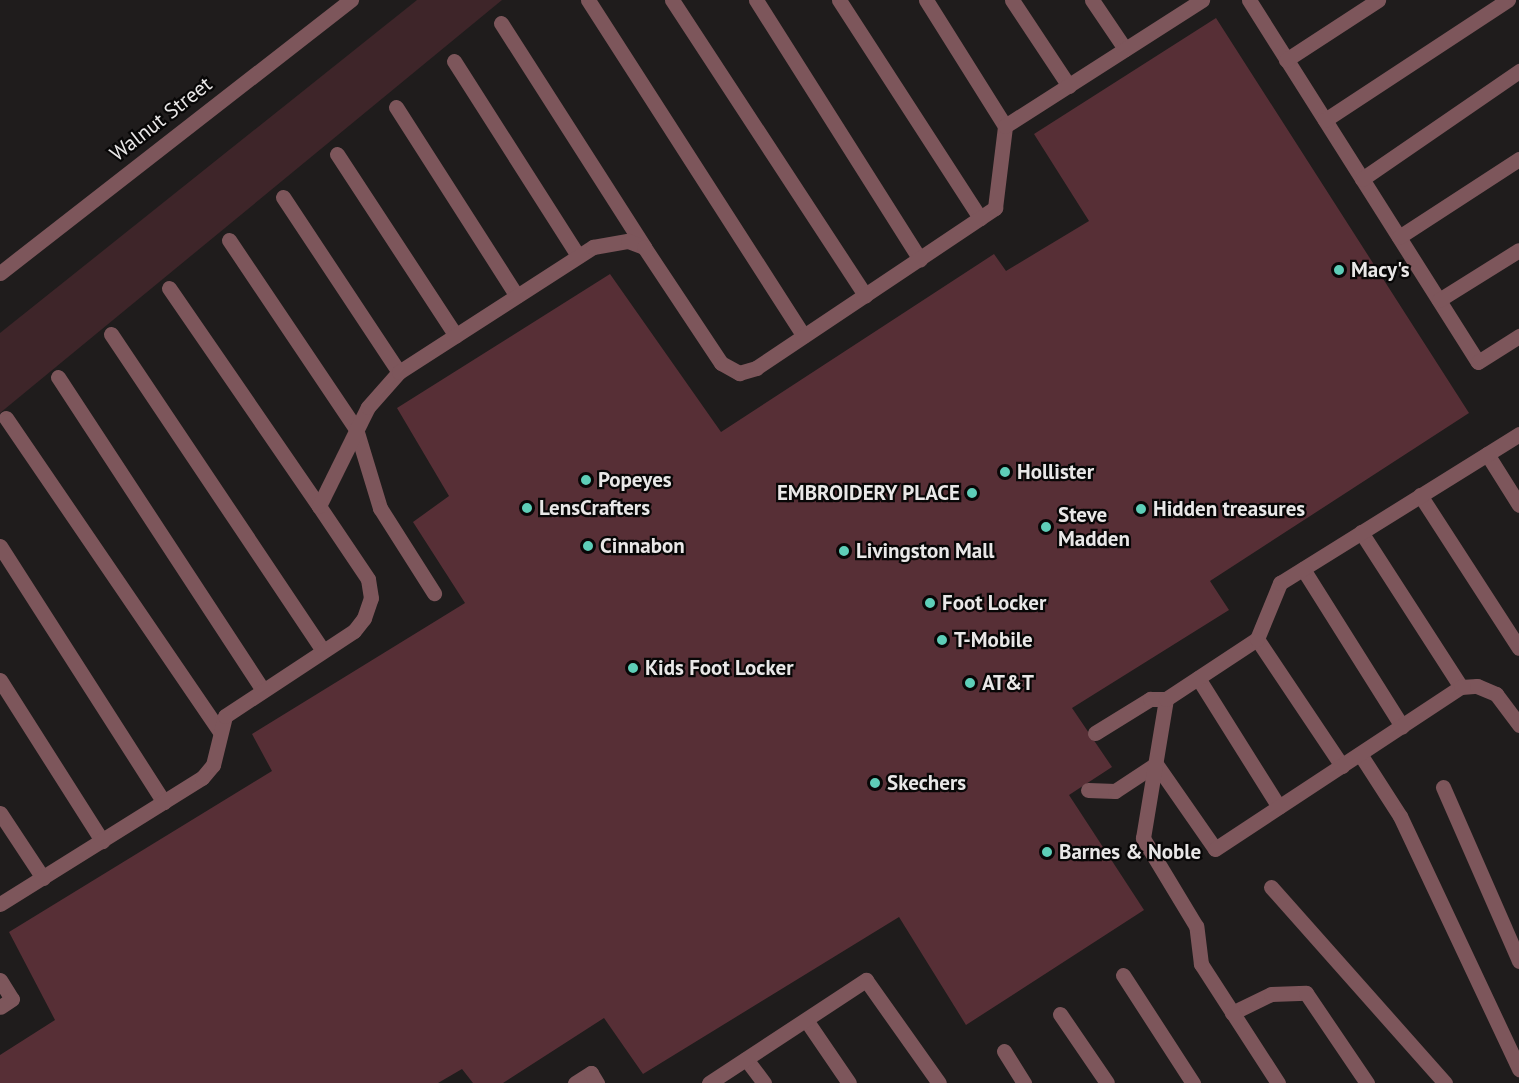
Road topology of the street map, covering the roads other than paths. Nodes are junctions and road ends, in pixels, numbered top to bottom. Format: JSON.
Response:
{"nodes":[{"id":1,"x":351,"y":0,"type":"edge"},
{"id":2,"x":588,"y":0,"type":"edge"},
{"id":3,"x":672,"y":0,"type":"edge"},
{"id":4,"x":756,"y":0,"type":"edge"},
{"id":5,"x":839,"y":0,"type":"edge"},
{"id":6,"x":926,"y":0,"type":"edge"},
{"id":7,"x":1012,"y":0,"type":"edge"},
{"id":8,"x":1092,"y":0,"type":"edge"},
{"id":9,"x":1202,"y":0,"type":"edge"},
{"id":10,"x":1378,"y":0,"type":"edge"},
{"id":11,"x":1508,"y":0,"type":"edge"},
{"id":12,"x":1253,"y":1,"type":"edge"},
{"id":13,"x":1182,"y":5,"type":"edge"},
{"id":14,"x":501,"y":22,"type":"dead end"},
{"id":15,"x":1125,"y":50,"type":"junction"},
{"id":16,"x":1286,"y":60,"type":"junction"},
{"id":17,"x":454,"y":61,"type":"dead end"},
{"id":18,"x":1519,"y":71,"type":"edge"},
{"id":19,"x":1069,"y":86,"type":"junction"},
{"id":20,"x":396,"y":107,"type":"dead end"},
{"id":21,"x":1325,"y":120,"type":"junction"},
{"id":22,"x":1005,"y":126,"type":"junction"},
{"id":23,"x":337,"y":154,"type":"dead end"},
{"id":24,"x":1519,"y":159,"type":"edge"},
{"id":25,"x":1362,"y":179,"type":"junction"},
{"id":26,"x":283,"y":197,"type":"dead end"},
{"id":27,"x":980,"y":219,"type":"junction"},
{"id":28,"x":1400,"y":237,"type":"junction"},
{"id":29,"x":229,"y":240,"type":"dead end"},
{"id":30,"x":644,"y":247,"type":"junction"},
{"id":31,"x":1519,"y":250,"type":"edge"},
{"id":32,"x":578,"y":256,"type":"junction"},
{"id":33,"x":920,"y":259,"type":"junction"},
{"id":34,"x":0,"y":273,"type":"edge"},
{"id":35,"x":169,"y":288,"type":"dead end"},
{"id":36,"x":865,"y":295,"type":"junction"},
{"id":37,"x":517,"y":296,"type":"junction"},
{"id":38,"x":1438,"y":300,"type":"junction"},
{"id":39,"x":111,"y":334,"type":"dead end"},
{"id":40,"x":456,"y":336,"type":"junction"},
{"id":41,"x":804,"y":336,"type":"junction"},
{"id":42,"x":1519,"y":336,"type":"edge"},
{"id":43,"x":399,"y":372,"type":"junction"},
{"id":44,"x":58,"y":376,"type":"dead end"},
{"id":45,"x":6,"y":418,"type":"dead end"},
{"id":46,"x":356,"y":429,"type":"junction"},
{"id":47,"x":1519,"y":434,"type":"edge"},
{"id":48,"x":1487,"y":454,"type":"junction"},
{"id":49,"x":1420,"y":495,"type":"junction"},
{"id":50,"x":1519,"y":505,"type":"edge"},
{"id":51,"x":319,"y":506,"type":"junction"},
{"id":52,"x":1361,"y":532,"type":"junction"},
{"id":53,"x":0,"y":546,"type":"edge"},
{"id":54,"x":1303,"y":569,"type":"junction"},
{"id":55,"x":434,"y":593,"type":"dead end"},
{"id":56,"x":1257,"y":639,"type":"junction"},
{"id":57,"x":1519,"y":648,"type":"edge"},
{"id":58,"x":323,"y":651,"type":"junction"},
{"id":59,"x":1198,"y":678,"type":"junction"},
{"id":60,"x":0,"y":680,"type":"edge"},
{"id":61,"x":1461,"y":687,"type":"junction"},
{"id":62,"x":262,"y":689,"type":"junction"},
{"id":63,"x":1166,"y":699,"type":"junction"},
{"id":64,"x":1519,"y":725,"type":"edge"},
{"id":65,"x":1402,"y":726,"type":"junction"},
{"id":66,"x":220,"y":732,"type":"junction"},
{"id":67,"x":1095,"y":733,"type":"dead end"},
{"id":68,"x":1360,"y":754,"type":"junction"},
{"id":69,"x":1156,"y":764,"type":"junction"},
{"id":70,"x":1342,"y":766,"type":"junction"},
{"id":71,"x":1443,"y":787,"type":"dead end"},
{"id":72,"x":1088,"y":790,"type":"dead end"},
{"id":73,"x":164,"y":802,"type":"junction"},
{"id":74,"x":1280,"y":807,"type":"junction"},
{"id":75,"x":0,"y":813,"type":"edge"},
{"id":76,"x":102,"y":841,"type":"junction"},
{"id":77,"x":43,"y":878,"type":"junction"},
{"id":78,"x":1271,"y":887,"type":"dead end"},
{"id":79,"x":0,"y":904,"type":"edge"},
{"id":80,"x":1519,"y":961,"type":"edge"},
{"id":81,"x":1123,"y":975,"type":"dead end"},
{"id":82,"x":0,"y":980,"type":"edge"},
{"id":83,"x":0,"y":1007,"type":"edge"},
{"id":84,"x":1232,"y":1013,"type":"junction"},
{"id":85,"x":1060,"y":1014,"type":"dead end"},
{"id":86,"x":806,"y":1020,"type":"junction"},
{"id":87,"x":1004,"y":1051,"type":"dead end"},
{"id":88,"x":746,"y":1059,"type":"junction"},
{"id":89,"x":1519,"y":1069,"type":"edge"},
{"id":90,"x":575,"y":1083,"type":"edge"},
{"id":91,"x":597,"y":1083,"type":"edge"},
{"id":92,"x":709,"y":1083,"type":"edge"},
{"id":93,"x":764,"y":1083,"type":"edge"},
{"id":94,"x":849,"y":1083,"type":"edge"},
{"id":95,"x":939,"y":1083,"type":"edge"},
{"id":96,"x":1024,"y":1083,"type":"edge"},
{"id":97,"x":1107,"y":1083,"type":"edge"},
{"id":98,"x":1193,"y":1083,"type":"edge"},
{"id":99,"x":1278,"y":1083,"type":"edge"},
{"id":100,"x":1367,"y":1083,"type":"edge"},
{"id":101,"x":1445,"y":1083,"type":"edge"}],
"edges":[{"from":1,"to":34,"type":"street","name":"Walnut Street"},
{"from":2,"to":41,"type":"street"},
{"from":3,"to":36,"type":"street"},
{"from":4,"to":33,"type":"street"},
{"from":5,"to":27,"type":"street"},
{"from":6,"to":22,"type":"street"},
{"from":7,"to":19,"type":"street"},
{"from":8,"to":15,"type":"street"},
{"from":9,"to":13,"type":"street"},
{"from":10,"to":16,"type":"street"},
{"from":11,"to":21,"type":"street"},
{"from":12,"to":16,"type":"street"},
{"from":13,"to":15,"type":"street"},
{"from":14,"to":30,"type":"street"},
{"from":15,"to":19,"type":"street"},
{"from":16,"to":21,"type":"street"},
{"from":17,"to":32,"type":"street"},
{"from":18,"to":25,"type":"street"},
{"from":19,"to":22,"type":"street"},
{"from":20,"to":37,"type":"street"},
{"from":21,"to":25,"type":"street"},
{"from":22,"to":27,"type":"street"},
{"from":23,"to":40,"type":"street"},
{"from":24,"to":28,"type":"street"},
{"from":25,"to":28,"type":"street"},
{"from":26,"to":43,"type":"street"},
{"from":27,"to":33,"type":"street"},
{"from":28,"to":38,"type":"street"},
{"from":29,"to":46,"type":"street"},
{"from":30,"to":32,"type":"street"},
{"from":30,"to":41,"type":"street"},
{"from":31,"to":38,"type":"street"},
{"from":32,"to":37,"type":"street"},
{"from":33,"to":36,"type":"street"},
{"from":35,"to":51,"type":"street"},
{"from":36,"to":41,"type":"street"},
{"from":37,"to":40,"type":"street"},
{"from":38,"to":42,"type":"street"},
{"from":39,"to":58,"type":"street"},
{"from":40,"to":43,"type":"street"},
{"from":43,"to":46,"type":"street"},
{"from":44,"to":62,"type":"street"},
{"from":45,"to":66,"type":"street"},
{"from":46,"to":51,"type":"street"},
{"from":46,"to":55,"type":"street"},
{"from":47,"to":48,"type":"street"},
{"from":48,"to":49,"type":"street"},
{"from":48,"to":50,"type":"street"},
{"from":49,"to":52,"type":"street"},
{"from":49,"to":57,"type":"street"},
{"from":51,"to":58,"type":"street"},
{"from":52,"to":54,"type":"street"},
{"from":52,"to":61,"type":"street"},
{"from":53,"to":73,"type":"street"},
{"from":54,"to":56,"type":"street"},
{"from":54,"to":65,"type":"street"},
{"from":56,"to":59,"type":"street"},
{"from":56,"to":70,"type":"street"},
{"from":58,"to":62,"type":"street"},
{"from":59,"to":63,"type":"street"},
{"from":59,"to":74,"type":"street"},
{"from":60,"to":76,"type":"street"},
{"from":61,"to":64,"type":"street"},
{"from":61,"to":65,"type":"street"},
{"from":62,"to":66,"type":"street"},
{"from":63,"to":67,"type":"street"},
{"from":63,"to":69,"type":"street"},
{"from":65,"to":68,"type":"street"},
{"from":66,"to":73,"type":"street"},
{"from":68,"to":70,"type":"street"},
{"from":68,"to":89,"type":"street"},
{"from":69,"to":72,"type":"street"},
{"from":69,"to":74,"type":"street"},
{"from":69,"to":84,"type":"street"},
{"from":70,"to":74,"type":"street"},
{"from":71,"to":80,"type":"street"},
{"from":73,"to":76,"type":"street"},
{"from":75,"to":77,"type":"street"},
{"from":76,"to":77,"type":"street"},
{"from":77,"to":79,"type":"street"},
{"from":78,"to":101,"type":"street"},
{"from":81,"to":98,"type":"street"},
{"from":82,"to":83,"type":"street"},
{"from":84,"to":99,"type":"street"},
{"from":84,"to":100,"type":"street"},
{"from":85,"to":97,"type":"street"},
{"from":86,"to":88,"type":"street"},
{"from":86,"to":94,"type":"street"},
{"from":86,"to":95,"type":"street"},
{"from":87,"to":96,"type":"street"},
{"from":88,"to":92,"type":"street"},
{"from":88,"to":93,"type":"street"},
{"from":90,"to":91,"type":"street"}]}
